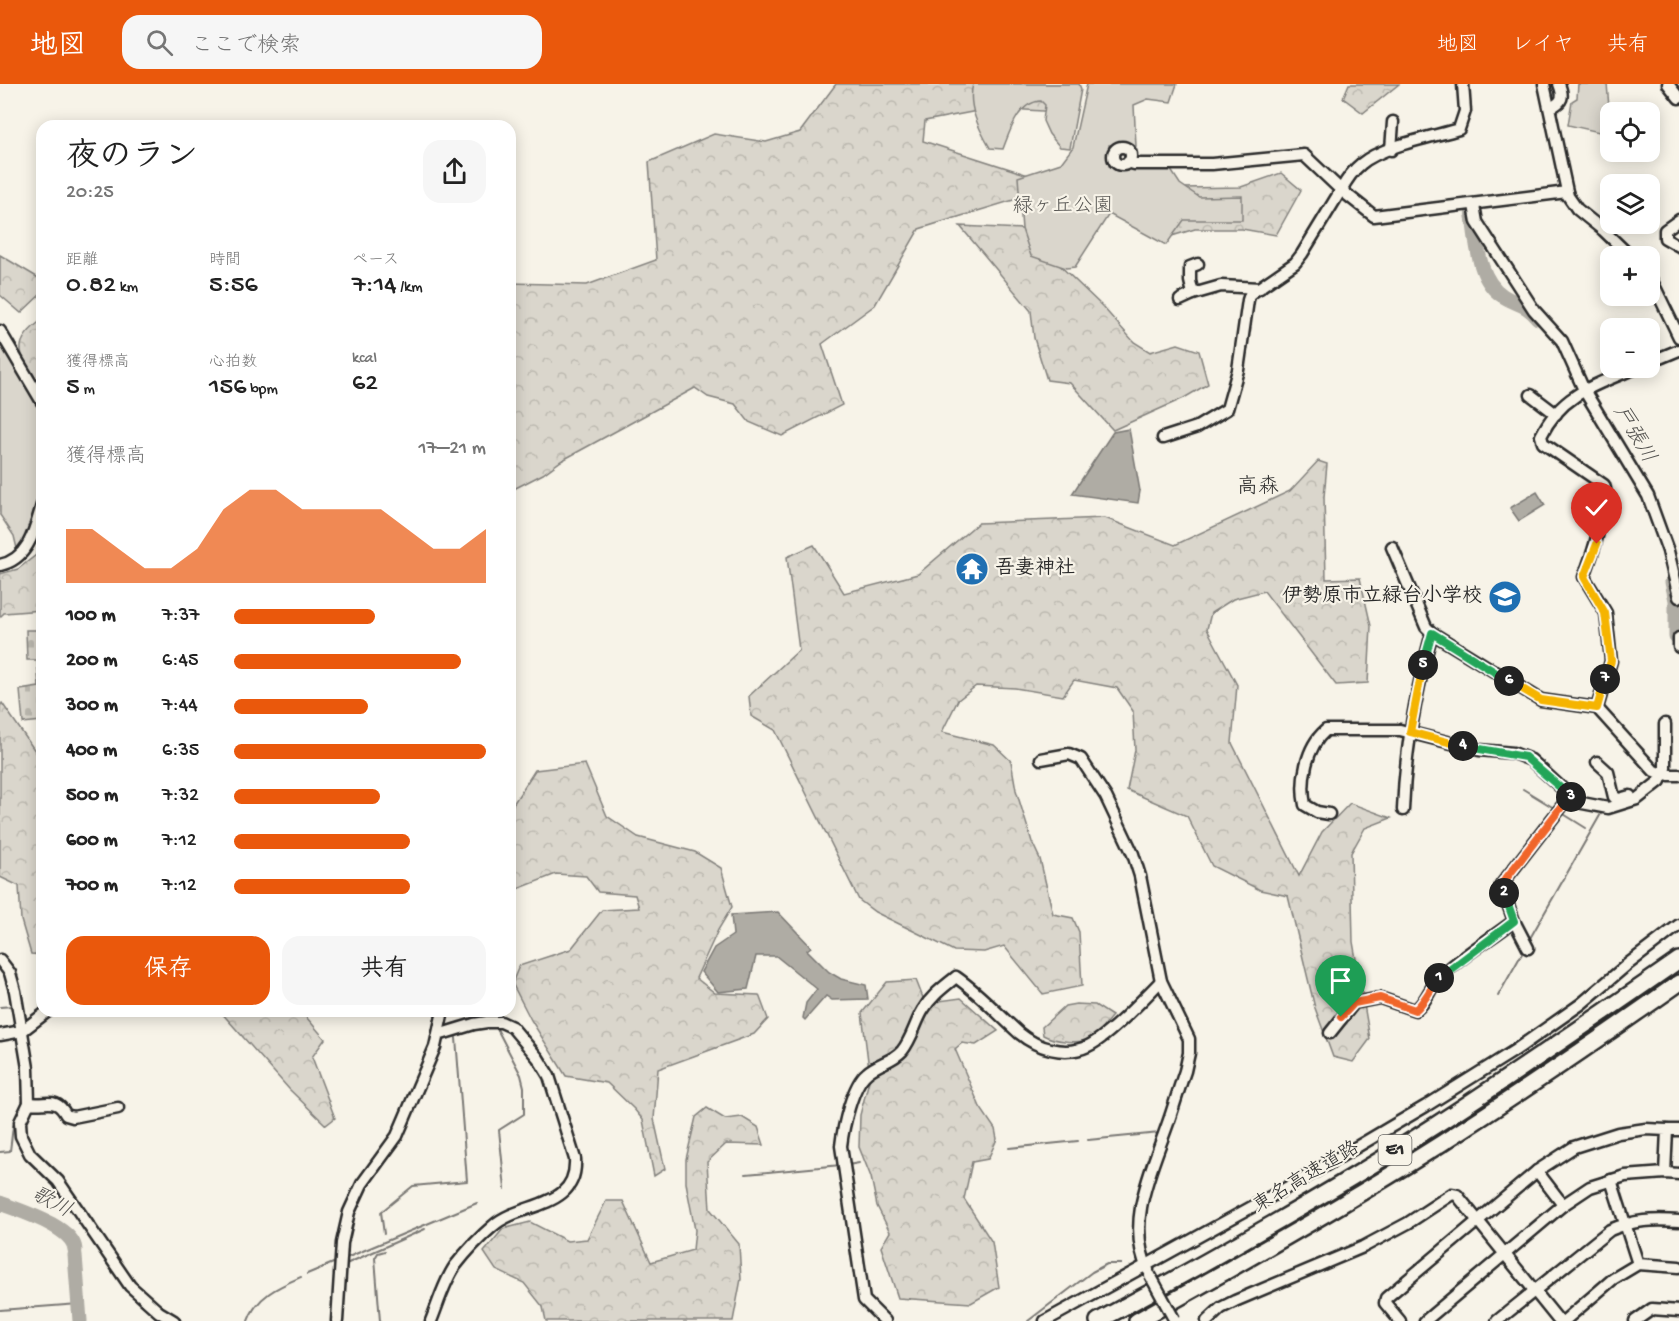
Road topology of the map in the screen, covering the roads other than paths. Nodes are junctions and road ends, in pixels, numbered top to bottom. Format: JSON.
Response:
{"nodes":[{"id":1,"x":1463,"y":84,"type":"edge"},
{"id":2,"x":1544,"y":84,"type":"edge"},
{"id":3,"x":1559,"y":84,"type":"edge"},
{"id":4,"x":1668,"y":84,"type":"edge"},
{"id":5,"x":1679,"y":98,"type":"edge"},
{"id":6,"x":1550,"y":108,"type":"junction"},
{"id":7,"x":1393,"y":122,"type":"dead end"},
{"id":8,"x":1391,"y":150,"type":"junction"},
{"id":9,"x":1128,"y":162,"type":"dead end"},
{"id":10,"x":1341,"y":190,"type":"junction"},
{"id":11,"x":1567,"y":192,"type":"junction"},
{"id":12,"x":1474,"y":205,"type":"junction"},
{"id":13,"x":1679,"y":220,"type":"edge"},
{"id":14,"x":1620,"y":246,"type":"edge"},
{"id":15,"x":1679,"y":246,"type":"edge"},
{"id":16,"x":1198,"y":264,"type":"dead end"},
{"id":17,"x":1260,"y":288,"type":"junction"},
{"id":18,"x":1193,"y":294,"type":"junction"},
{"id":19,"x":1660,"y":298,"type":"edge"},
{"id":20,"x":1180,"y":300,"type":"dead end"},
{"id":21,"x":0,"y":331,"type":"edge"},
{"id":22,"x":1679,"y":337,"type":"edge"},
{"id":23,"x":1679,"y":350,"type":"edge"},
{"id":24,"x":1660,"y":358,"type":"edge"},
{"id":25,"x":1612,"y":378,"type":"edge"},
{"id":26,"x":1584,"y":390,"type":"junction"},
{"id":27,"x":36,"y":392,"type":"edge"},
{"id":28,"x":1531,"y":395,"type":"dead end"},
{"id":29,"x":1556,"y":414,"type":"junction"},
{"id":30,"x":1163,"y":438,"type":"dead end"},
{"id":31,"x":36,"y":525,"type":"edge"},
{"id":32,"x":1679,"y":544,"type":"edge"},
{"id":33,"x":1392,"y":547,"type":"dead end"},
{"id":34,"x":1668,"y":551,"type":"junction"},
{"id":35,"x":0,"y":565,"type":"edge"},
{"id":36,"x":1679,"y":597,"type":"edge"},
{"id":37,"x":1432,"y":633,"type":"junction"},
{"id":38,"x":1679,"y":638,"type":"edge"},
{"id":39,"x":1679,"y":647,"type":"edge"},
{"id":40,"x":1597,"y":708,"type":"junction"},
{"id":41,"x":1665,"y":724,"type":"dead end"},
{"id":42,"x":1410,"y":732,"type":"junction"},
{"id":43,"x":1041,"y":759,"type":"dead end"},
{"id":44,"x":1597,"y":762,"type":"dead end"},
{"id":45,"x":1664,"y":774,"type":"junction"},
{"id":46,"x":1679,"y":775,"type":"edge"},
{"id":47,"x":1644,"y":794,"type":"junction"},
{"id":48,"x":1572,"y":798,"type":"junction"},
{"id":49,"x":1403,"y":810,"type":"dead end"},
{"id":50,"x":1329,"y":814,"type":"dead end"},
{"id":51,"x":1514,"y":921,"type":"junction"},
{"id":52,"x":1679,"y":925,"type":"edge"},
{"id":53,"x":1528,"y":948,"type":"dead end"},
{"id":54,"x":0,"y":960,"type":"edge"},
{"id":55,"x":1679,"y":960,"type":"edge"},
{"id":56,"x":1161,"y":981,"type":"junction"},
{"id":57,"x":1679,"y":983,"type":"edge"},
{"id":58,"x":40,"y":1017,"type":"edge"},
{"id":59,"x":442,"y":1017,"type":"edge"},
{"id":60,"x":22,"y":1031,"type":"junction"},
{"id":61,"x":1330,"y":1033,"type":"dead end"},
{"id":62,"x":0,"y":1035,"type":"edge"},
{"id":63,"x":438,"y":1035,"type":"junction"},
{"id":64,"x":29,"y":1103,"type":"junction"},
{"id":65,"x":118,"y":1108,"type":"dead end"},
{"id":66,"x":1666,"y":1130,"type":"junction"},
{"id":67,"x":1679,"y":1131,"type":"edge"},
{"id":68,"x":1537,"y":1171,"type":"junction"},
{"id":69,"x":1665,"y":1173,"type":"junction"},
{"id":70,"x":1679,"y":1174,"type":"edge"},
{"id":71,"x":1611,"y":1180,"type":"junction"},
{"id":72,"x":1563,"y":1205,"type":"junction"},
{"id":73,"x":1477,"y":1220,"type":"junction"},
{"id":74,"x":1679,"y":1221,"type":"edge"},
{"id":75,"x":1626,"y":1223,"type":"junction"},
{"id":76,"x":1505,"y":1254,"type":"junction"},
{"id":77,"x":1638,"y":1264,"type":"junction"},
{"id":78,"x":1145,"y":1265,"type":"junction"},
{"id":79,"x":1679,"y":1267,"type":"edge"},
{"id":80,"x":1534,"y":1291,"type":"junction"},
{"id":81,"x":1679,"y":1311,"type":"edge"},
{"id":82,"x":1175,"y":1320,"type":"edge"},
{"id":83,"x":174,"y":1321,"type":"edge"},
{"id":84,"x":337,"y":1321,"type":"edge"},
{"id":85,"x":431,"y":1321,"type":"edge"},
{"id":86,"x":885,"y":1321,"type":"edge"},
{"id":87,"x":1045,"y":1321,"type":"edge"},
{"id":88,"x":1098,"y":1321,"type":"edge"},
{"id":89,"x":1137,"y":1321,"type":"edge"},
{"id":90,"x":1207,"y":1321,"type":"edge"},
{"id":91,"x":1400,"y":1321,"type":"edge"},
{"id":92,"x":1425,"y":1321,"type":"edge"},
{"id":93,"x":1497,"y":1321,"type":"edge"},
{"id":94,"x":1559,"y":1321,"type":"edge"},
{"id":95,"x":1564,"y":1321,"type":"edge"},
{"id":96,"x":1635,"y":1321,"type":"edge"}],
"edges":[{"from":1,"to":8,"type":"street"},
{"from":2,"to":6,"type":"street"},
{"from":3,"to":6,"type":"street"},
{"from":4,"to":5,"type":"street"},
{"from":6,"to":11,"type":"street"},
{"from":7,"to":8,"type":"street"},
{"from":8,"to":10,"type":"street"},
{"from":9,"to":10,"type":"street"},
{"from":10,"to":12,"type":"street"},
{"from":10,"to":17,"type":"street"},
{"from":11,"to":12,"type":"street"},
{"from":11,"to":14,"type":"street"},
{"from":12,"to":26,"type":"street"},
{"from":13,"to":15,"type":"street"},
{"from":16,"to":18,"type":"street"},
{"from":17,"to":18,"type":"street"},
{"from":17,"to":30,"type":"street"},
{"from":18,"to":20,"type":"street"},
{"from":19,"to":22,"type":"street"},
{"from":21,"to":27,"type":"street"},
{"from":23,"to":24,"type":"street"},
{"from":25,"to":26,"type":"street"},
{"from":26,"to":29,"type":"street"},
{"from":26,"to":34,"type":"street"},
{"from":28,"to":29,"type":"street"},
{"from":29,"to":40,"type":"street"},
{"from":31,"to":35,"type":"street"},
{"from":32,"to":34,"type":"street"},
{"from":33,"to":37,"type":"street"},
{"from":34,"to":36,"type":"street"},
{"from":37,"to":40,"type":"street"},
{"from":37,"to":42,"type":"street"},
{"from":38,"to":39,"type":"street"},
{"from":40,"to":45,"type":"street"},
{"from":41,"to":45,"type":"street"},
{"from":42,"to":48,"type":"street"},
{"from":42,"to":49,"type":"street"},
{"from":42,"to":50,"type":"street"},
{"from":43,"to":56,"type":"street"},
{"from":44,"to":47,"type":"street"},
{"from":45,"to":46,"type":"street"},
{"from":45,"to":47,"type":"street"},
{"from":47,"to":48,"type":"street"},
{"from":48,"to":51,"type":"street"},
{"from":51,"to":53,"type":"street"},
{"from":51,"to":61,"type":"street"},
{"from":52,"to":78,"type":"street"},
{"from":54,"to":60,"type":"street"},
{"from":55,"to":88,"type":"highway","name":"東名高速道路","number":"E1"},
{"from":56,"to":78,"type":"street"},
{"from":56,"to":86,"type":"street"},
{"from":57,"to":89,"type":"highway","name":"東名高速道路","number":"E1"},
{"from":58,"to":60,"type":"street"},
{"from":59,"to":63,"type":"street"},
{"from":60,"to":62,"type":"street"},
{"from":60,"to":64,"type":"street"},
{"from":63,"to":84,"type":"street"},
{"from":63,"to":85,"type":"street"},
{"from":64,"to":65,"type":"street"},
{"from":64,"to":83,"type":"street"},
{"from":66,"to":67,"type":"street"},
{"from":66,"to":68,"type":"street"},
{"from":66,"to":69,"type":"street"},
{"from":68,"to":72,"type":"street"},
{"from":68,"to":73,"type":"street"},
{"from":69,"to":70,"type":"street"},
{"from":69,"to":71,"type":"street"},
{"from":71,"to":72,"type":"street"},
{"from":71,"to":75,"type":"street"},
{"from":72,"to":76,"type":"street"},
{"from":73,"to":76,"type":"street"},
{"from":73,"to":90,"type":"street"},
{"from":73,"to":91,"type":"street"},
{"from":74,"to":75,"type":"street"},
{"from":75,"to":77,"type":"street"},
{"from":75,"to":80,"type":"street"},
{"from":76,"to":80,"type":"street"},
{"from":76,"to":92,"type":"street"},
{"from":77,"to":79,"type":"street"},
{"from":77,"to":95,"type":"street"},
{"from":78,"to":82,"type":"street","bridge":true},
{"from":78,"to":87,"type":"street"},
{"from":80,"to":93,"type":"street"},
{"from":80,"to":94,"type":"street"},
{"from":81,"to":96,"type":"street"}]}
